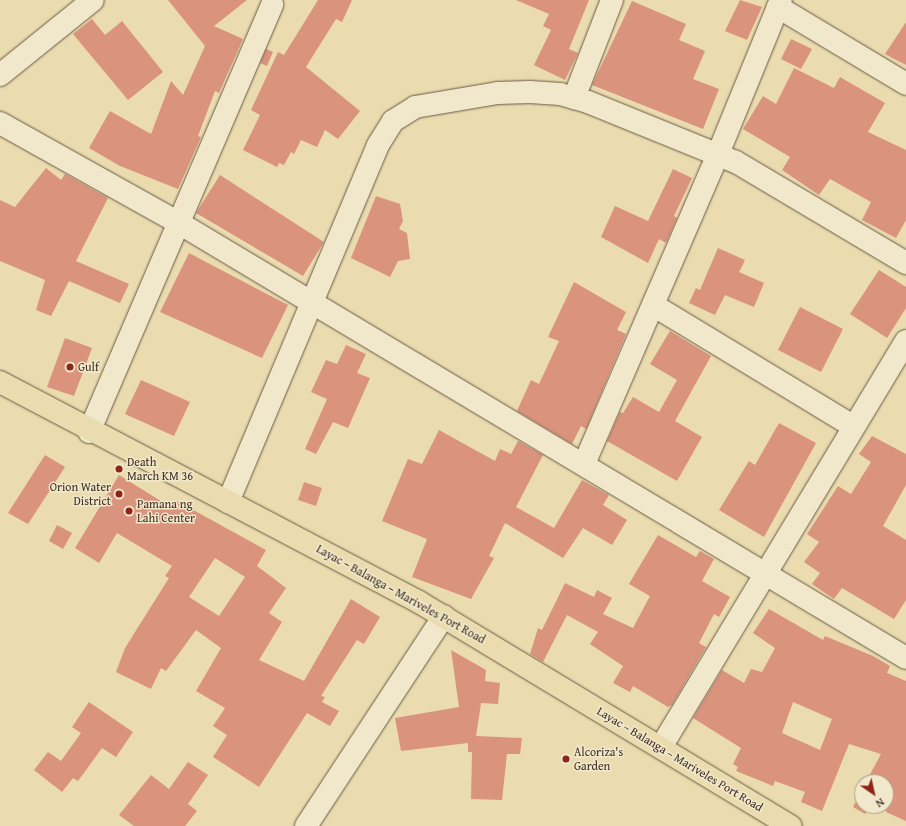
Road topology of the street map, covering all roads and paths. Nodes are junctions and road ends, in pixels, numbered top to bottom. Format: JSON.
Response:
{"nodes":[{"id":1,"x":93,"y":0,"type":"edge"},
{"id":2,"x":612,"y":0,"type":"edge"},
{"id":3,"x":272,"y":4,"type":"dead end"},
{"id":4,"x":779,"y":4,"type":"edge"},
{"id":5,"x":0,"y":75,"type":"edge"},
{"id":6,"x":906,"y":84,"type":"edge"},
{"id":7,"x":574,"y":98,"type":"junction"},
{"id":8,"x":0,"y":123,"type":"edge"},
{"id":9,"x":718,"y":154,"type":"junction"},
{"id":10,"x":179,"y":224,"type":"junction"},
{"id":11,"x":906,"y":263,"type":"edge"},
{"id":12,"x":313,"y":303,"type":"junction"},
{"id":13,"x":653,"y":305,"type":"junction"},
{"id":14,"x":906,"y":341,"type":"edge"},
{"id":15,"x":0,"y":382,"type":"edge"},
{"id":16,"x":853,"y":426,"type":"junction"},
{"id":17,"x":89,"y":432,"type":"junction"},
{"id":18,"x":584,"y":464,"type":"junction"},
{"id":19,"x":228,"y":502,"type":"junction"},
{"id":20,"x":766,"y":572,"type":"junction"},
{"id":21,"x":444,"y":616,"type":"junction"},
{"id":22,"x":903,"y":650,"type":"edge"},
{"id":23,"x":662,"y":747,"type":"junction"},
{"id":24,"x":306,"y":826,"type":"edge"},
{"id":25,"x":791,"y":826,"type":"edge"}],
"edges":[{"from":1,"to":5,"type":"street"},
{"from":2,"to":7,"type":"street"},
{"from":3,"to":10,"type":"street"},
{"from":4,"to":6,"type":"street"},
{"from":4,"to":9,"type":"street"},
{"from":7,"to":9,"type":"street"},
{"from":7,"to":12,"type":"street"},
{"from":8,"to":10,"type":"street"},
{"from":9,"to":11,"type":"street"},
{"from":9,"to":13,"type":"street"},
{"from":10,"to":12,"type":"street"},
{"from":10,"to":17,"type":"street"},
{"from":12,"to":18,"type":"street"},
{"from":12,"to":19,"type":"street"},
{"from":13,"to":16,"type":"street"},
{"from":13,"to":18,"type":"street"},
{"from":14,"to":16,"type":"street"},
{"from":15,"to":17,"type":"main road","name":"Layac – Balanga – Mariveles Port Road"},
{"from":16,"to":20,"type":"street"},
{"from":17,"to":19,"type":"main road","name":"Layac – Balanga – Mariveles Port Road"},
{"from":18,"to":20,"type":"street"},
{"from":19,"to":21,"type":"main road","name":"Layac – Balanga – Mariveles Port Road"},
{"from":20,"to":22,"type":"street"},
{"from":20,"to":23,"type":"street"},
{"from":21,"to":23,"type":"main road","name":"Layac – Balanga – Mariveles Port Road"},
{"from":21,"to":24,"type":"street"},
{"from":23,"to":25,"type":"main road","name":"Layac – Balanga – Mariveles Port Road"}]}
